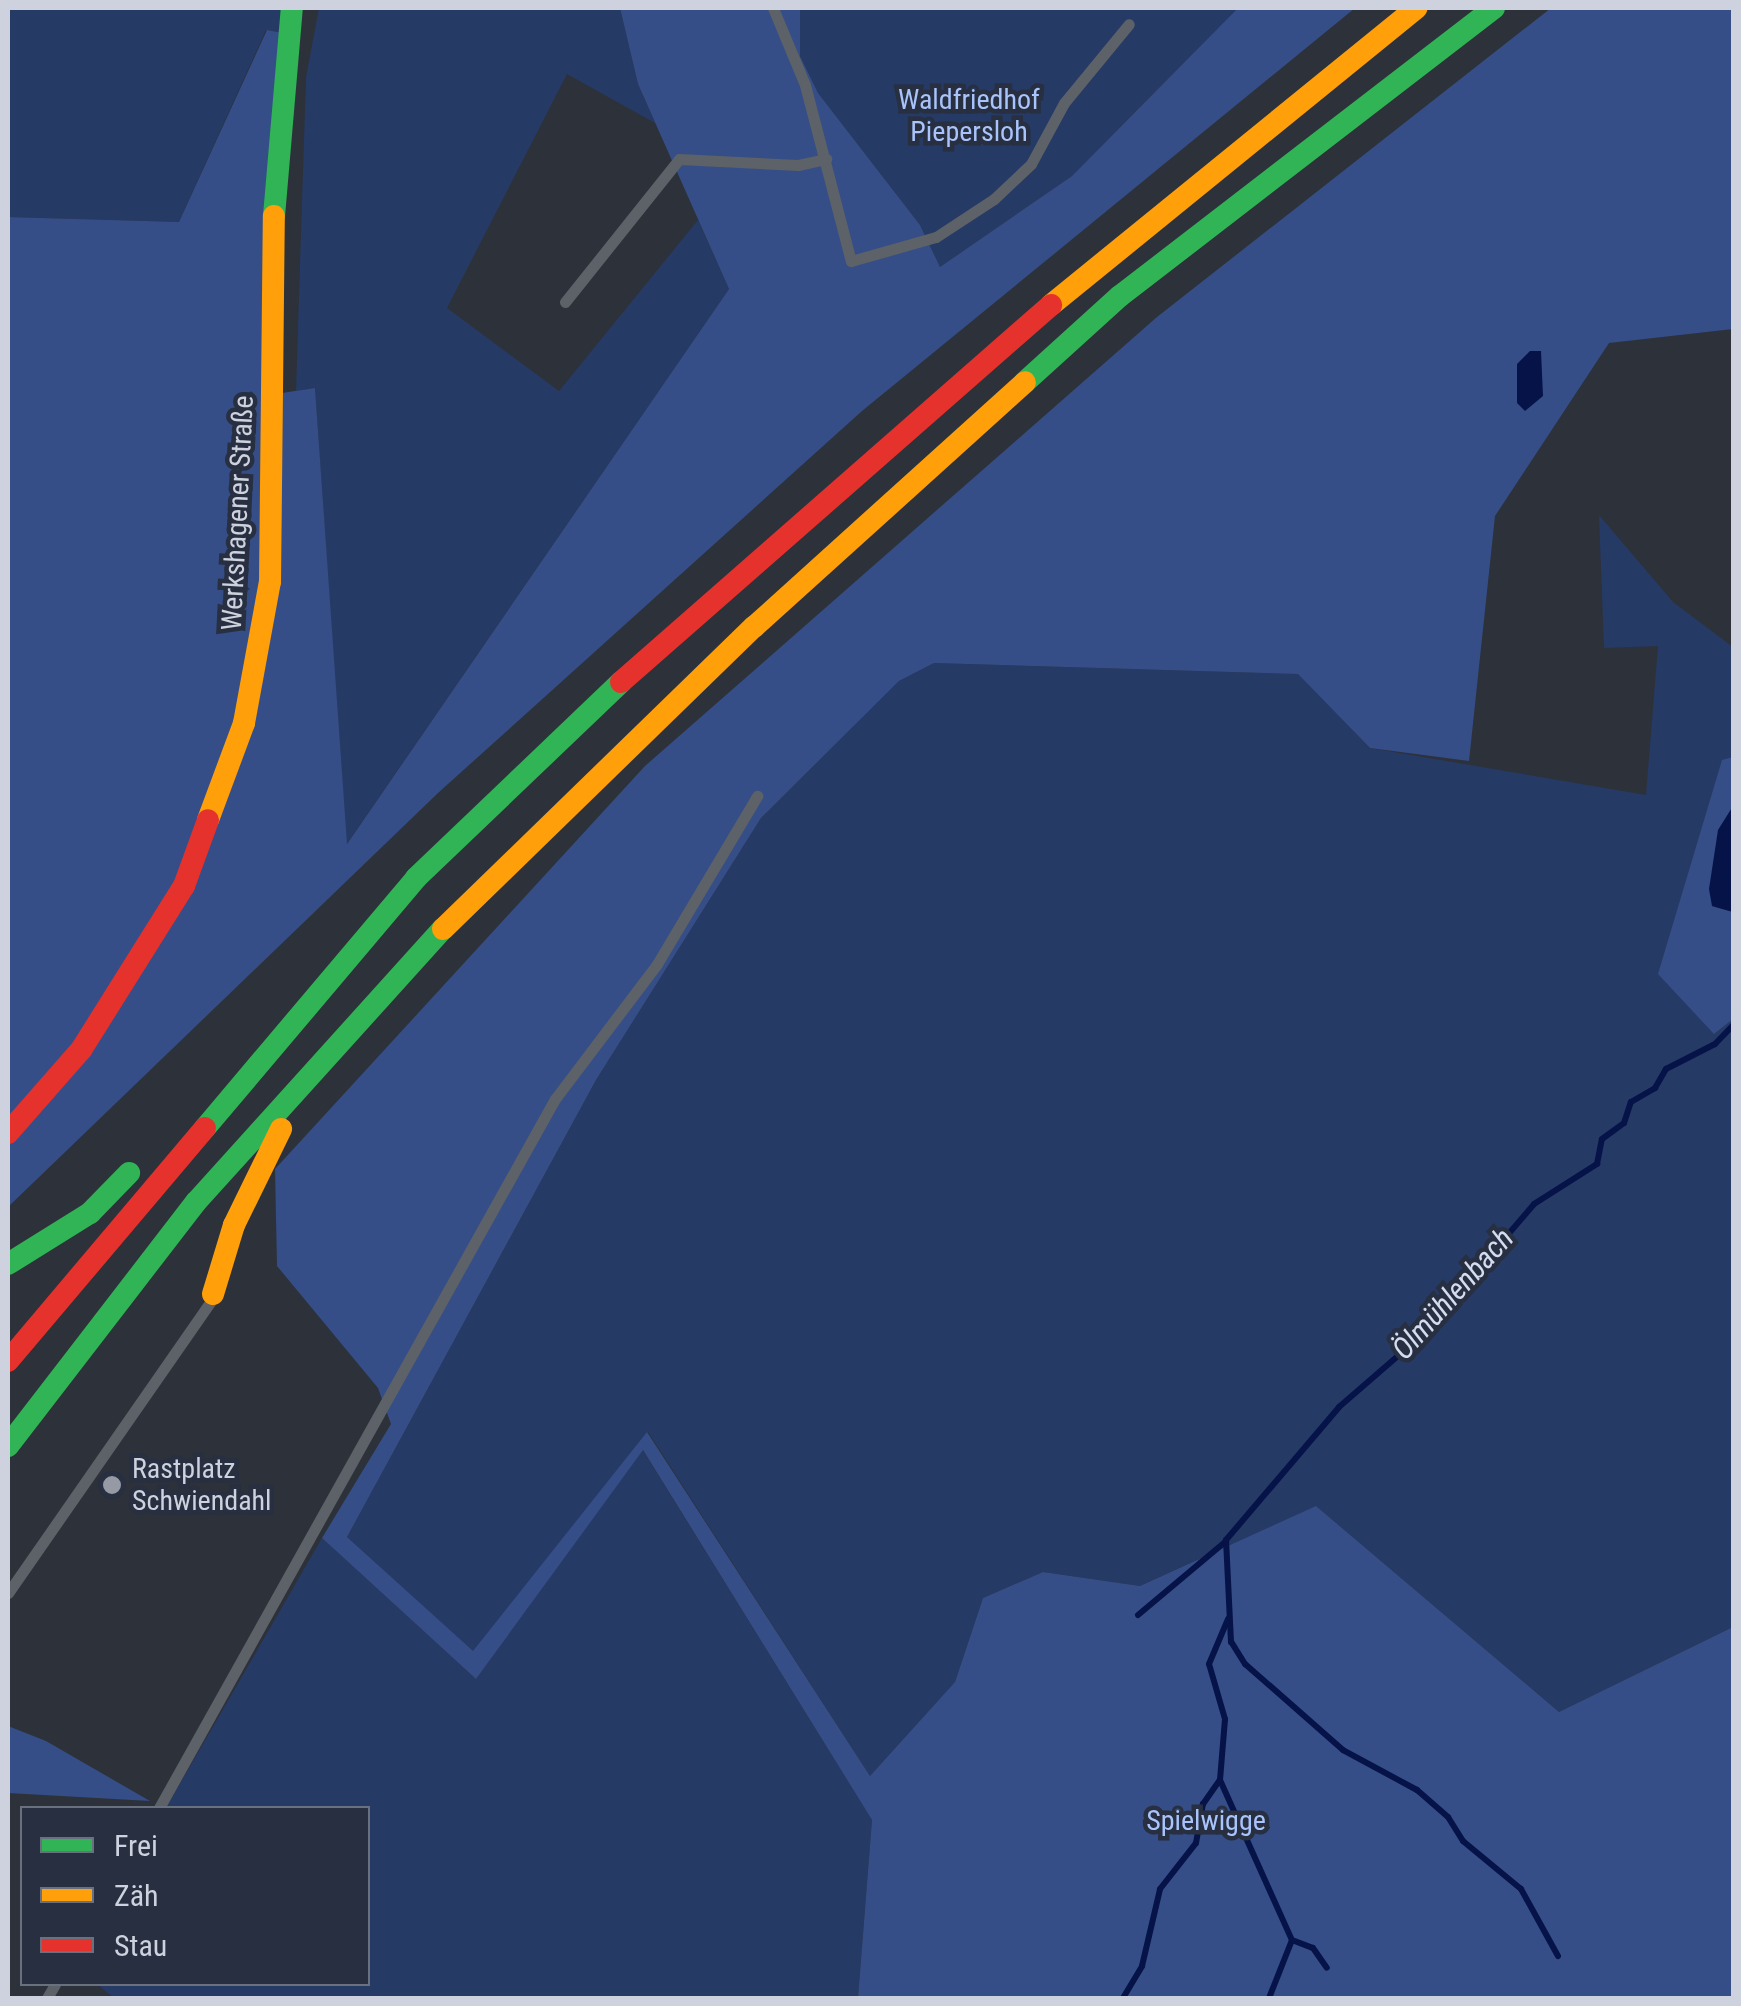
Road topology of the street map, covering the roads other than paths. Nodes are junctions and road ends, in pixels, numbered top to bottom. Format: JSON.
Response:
{"nodes":[{"id":1,"x":292,"y":8,"type":"edge"},
{"id":2,"x":773,"y":8,"type":"edge"},
{"id":3,"x":1416,"y":8,"type":"edge"},
{"id":4,"x":1494,"y":8,"type":"edge"},
{"id":5,"x":1128,"y":24,"type":"dead end"},
{"id":6,"x":826,"y":159,"type":"junction"},
{"id":7,"x":565,"y":302,"type":"dead end"},
{"id":8,"x":757,"y":796,"type":"dead end"},
{"id":9,"x":329,"y":1054,"type":"junction"},
{"id":10,"x":229,"y":1092,"type":"junction"},
{"id":11,"x":172,"y":1127,"type":"dead end"},
{"id":12,"x":8,"y":1133,"type":"edge"},
{"id":13,"x":145,"y":1156,"type":"dead end"},
{"id":14,"x":8,"y":1264,"type":"edge"},
{"id":15,"x":212,"y":1294,"type":"joint"},
{"id":16,"x":8,"y":1361,"type":"edge"},
{"id":17,"x":8,"y":1446,"type":"edge"},
{"id":18,"x":8,"y":1593,"type":"edge"},
{"id":19,"x":160,"y":1806,"type":"edge"}],
"edges":[{"from":1,"to":12,"type":"main road","name":"Werkshagener Straße"},
{"from":2,"to":6,"type":"lane"},
{"from":3,"to":10,"type":"main road"},
{"from":4,"to":9,"type":"main road"},
{"from":5,"to":6,"type":"lane"},
{"from":6,"to":7,"type":"lane"},
{"from":8,"to":19,"type":"lane"},
{"from":9,"to":15,"type":"main road"},
{"from":9,"to":17,"type":"main road"},
{"from":10,"to":11,"type":"main road"},
{"from":10,"to":16,"type":"main road"},
{"from":13,"to":14,"type":"main road"},
{"from":15,"to":18,"type":"lane"}]}
